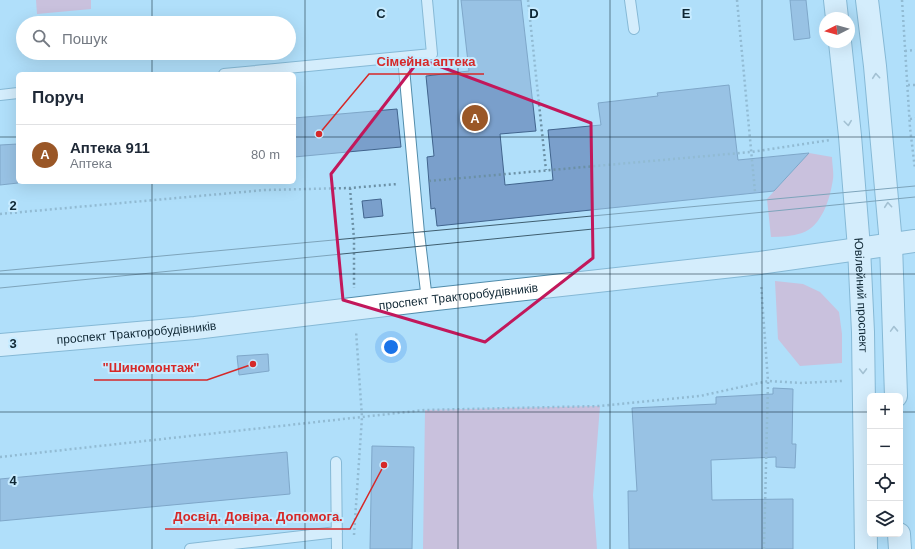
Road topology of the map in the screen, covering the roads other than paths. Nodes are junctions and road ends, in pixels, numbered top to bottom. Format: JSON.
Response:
{"nodes":[{"id":1,"x":427,"y":0,"type":"edge"},
{"id":2,"x":630,"y":0,"type":"edge"},
{"id":3,"x":835,"y":0,"type":"edge"},
{"id":4,"x":867,"y":0,"type":"edge"},
{"id":5,"x":836,"y":12,"type":"edge"},
{"id":6,"x":634,"y":29,"type":"dead end"},
{"id":7,"x":841,"y":48,"type":"edge"},
{"id":8,"x":403,"y":57,"type":"junction"},
{"id":9,"x":245,"y":72,"type":"edge"},
{"id":10,"x":16,"y":93,"type":"edge"},
{"id":11,"x":0,"y":95,"type":"edge"},
{"id":12,"x":915,"y":241,"type":"edge"},
{"id":13,"x":891,"y":244,"type":"junction"},
{"id":14,"x":859,"y":248,"type":"junction"},
{"id":15,"x":427,"y":300,"type":"junction"},
{"id":16,"x":0,"y":344,"type":"edge"},
{"id":17,"x":896,"y":393,"type":"edge"},
{"id":18,"x":336,"y":462,"type":"dead end"},
{"id":19,"x":337,"y":532,"type":"junction"},
{"id":20,"x":899,"y":537,"type":"edge"},
{"id":21,"x":190,"y":549,"type":"edge"},
{"id":22,"x":337,"y":549,"type":"edge"},
{"id":23,"x":866,"y":549,"type":"edge"},
{"id":24,"x":900,"y":549,"type":"edge"}],
"edges":[{"from":1,"to":8,"type":"lane"},
{"from":2,"to":6,"type":"lane"},
{"from":3,"to":5,"type":"main road"},
{"from":13,"to":4,"type":"main road","one_way":true},
{"from":7,"to":14,"type":"main road","name":"Ювілейний проспект","one_way":true},
{"from":8,"to":9,"type":"lane"},
{"from":8,"to":15,"type":"lane"},
{"from":10,"to":11,"type":"lane"},
{"from":12,"to":13,"type":"main road","name":"проспект Тракторобудівників"},
{"from":13,"to":14,"type":"main road","name":"проспект Тракторобудівників"},
{"from":17,"to":13,"type":"main road","one_way":true},
{"from":14,"to":15,"type":"main road","name":"проспект Тракторобудівників"},
{"from":14,"to":23,"type":"main road","name":"Ювілейний проспект","one_way":true},
{"from":15,"to":16,"type":"main road","name":"проспект Тракторобудівників"},
{"from":18,"to":19,"type":"lane"},
{"from":19,"to":21,"type":"lane"},
{"from":19,"to":22,"type":"lane"},
{"from":20,"to":24,"type":"main road"}]}
